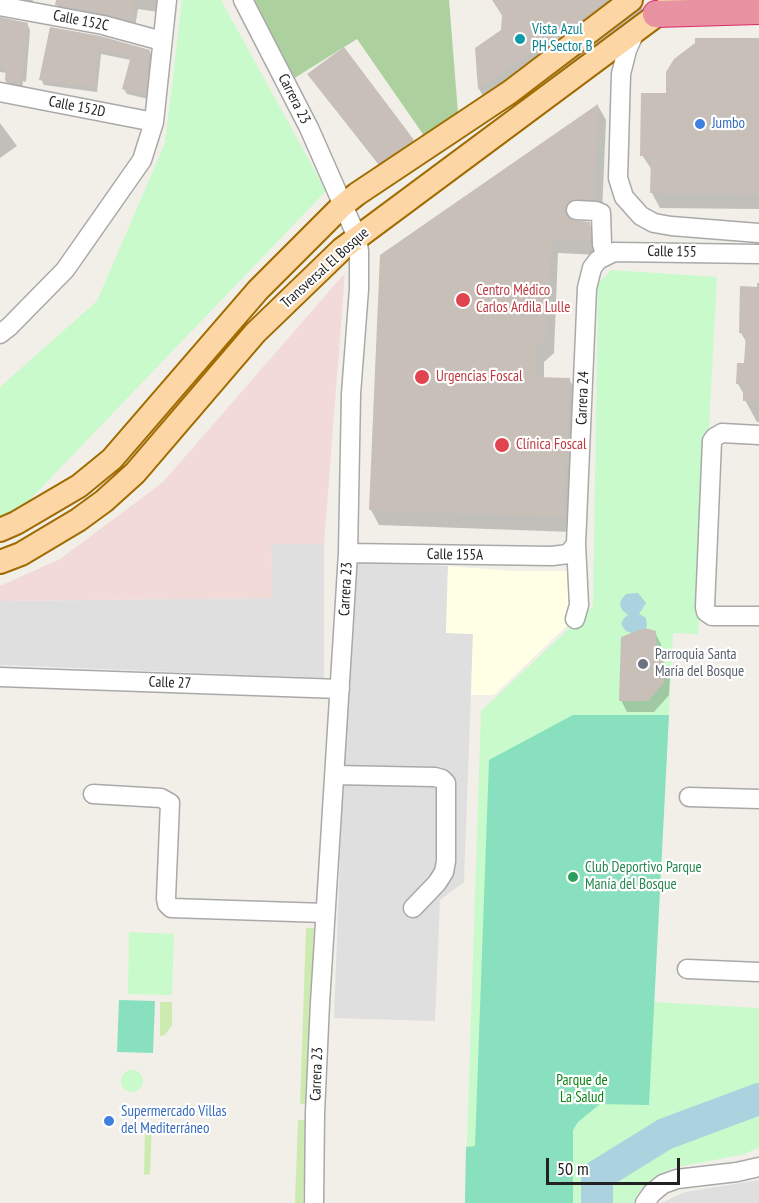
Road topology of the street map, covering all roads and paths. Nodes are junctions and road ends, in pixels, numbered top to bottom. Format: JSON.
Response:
{"nodes":[{"id":1,"x":167,"y":0,"type":"edge"},
{"id":2,"x":243,"y":0,"type":"edge"},
{"id":3,"x":631,"y":0,"type":"edge"},
{"id":4,"x":677,"y":0,"type":"edge"},
{"id":5,"x":0,"y":6,"type":"edge"},
{"id":6,"x":727,"y":6,"type":"edge"},
{"id":7,"x":759,"y":11,"type":"edge"},
{"id":8,"x":656,"y":14,"type":"junction"},
{"id":9,"x":636,"y":30,"type":"junction"},
{"id":10,"x":162,"y":40,"type":"junction"},
{"id":11,"x":0,"y":92,"type":"edge"},
{"id":12,"x":154,"y":122,"type":"junction"},
{"id":13,"x":342,"y":206,"type":"junction"},
{"id":14,"x":576,"y":210,"type":"dead end"},
{"id":15,"x":759,"y":233,"type":"edge"},
{"id":16,"x":357,"y":237,"type":"junction"},
{"id":17,"x":759,"y":254,"type":"edge"},
{"id":18,"x":605,"y":255,"type":"junction"},
{"id":19,"x":5,"y":330,"type":"edge"},
{"id":20,"x":759,"y":435,"type":"edge"},
{"id":21,"x":0,"y":530,"type":"edge"},
{"id":22,"x":576,"y":544,"type":"junction"},
{"id":23,"x":348,"y":554,"type":"junction"},
{"id":24,"x":0,"y":562,"type":"edge"},
{"id":25,"x":759,"y":616,"type":"edge"},
{"id":26,"x":574,"y":619,"type":"dead end"},
{"id":27,"x":0,"y":677,"type":"edge"},
{"id":28,"x":340,"y":689,"type":"junction"},
{"id":29,"x":335,"y":775,"type":"junction"},
{"id":30,"x":93,"y":794,"type":"dead end"},
{"id":31,"x":689,"y":797,"type":"dead end"},
{"id":32,"x":759,"y":799,"type":"edge"},
{"id":33,"x":413,"y":908,"type":"dead end"},
{"id":34,"x":325,"y":913,"type":"junction"},
{"id":35,"x":687,"y":969,"type":"dead end"},
{"id":36,"x":759,"y":972,"type":"edge"},
{"id":37,"x":759,"y":1167,"type":"edge"},
{"id":38,"x":314,"y":1203,"type":"edge"},
{"id":39,"x":645,"y":1203,"type":"edge"}],
"edges":[{"from":1,"to":10,"type":"street"},
{"from":2,"to":13,"type":"street","name":"Carrera 23"},
{"from":3,"to":13,"type":"main road","name":"Transversal El Bosque"},
{"from":4,"to":8,"type":"main road","name":"Transversal El Bosque"},
{"from":5,"to":10,"type":"street","name":"Calle 152C"},
{"from":6,"to":7,"type":"highway"},
{"from":6,"to":8,"type":"highway"},
{"from":8,"to":9,"type":"main road","name":"Transversal El Bosque"},
{"from":9,"to":15,"type":"street","name":"Calle 155"},
{"from":9,"to":16,"type":"main road","name":"Transversal El Bosque"},
{"from":10,"to":12,"type":"street"},
{"from":11,"to":12,"type":"street","name":"Calle 152D"},
{"from":12,"to":19,"type":"street"},
{"from":13,"to":16,"type":"street","name":"Carrera 23"},
{"from":13,"to":21,"type":"main road","name":"Transversal El Bosque"},
{"from":14,"to":18,"type":"street"},
{"from":16,"to":23,"type":"street","name":"Carrera 23"},
{"from":16,"to":24,"type":"main road","name":"Transversal El Bosque"},
{"from":17,"to":18,"type":"street","name":"Calle 155"},
{"from":18,"to":22,"type":"street","name":"Carrera 24"},
{"from":20,"to":25,"type":"street"},
{"from":22,"to":23,"type":"street","name":"Calle 155A"},
{"from":22,"to":26,"type":"street","name":"Carrera 24"},
{"from":23,"to":28,"type":"street","name":"Carrera 23"},
{"from":27,"to":28,"type":"street","name":"Calle 27"},
{"from":28,"to":29,"type":"street","name":"Carrera 23"},
{"from":29,"to":33,"type":"street"},
{"from":29,"to":34,"type":"street","name":"Carrera 23"},
{"from":30,"to":34,"type":"street"},
{"from":31,"to":32,"type":"street"},
{"from":34,"to":38,"type":"street","name":"Carrera 23"},
{"from":35,"to":36,"type":"street"},
{"from":37,"to":39,"type":"street"}]}
